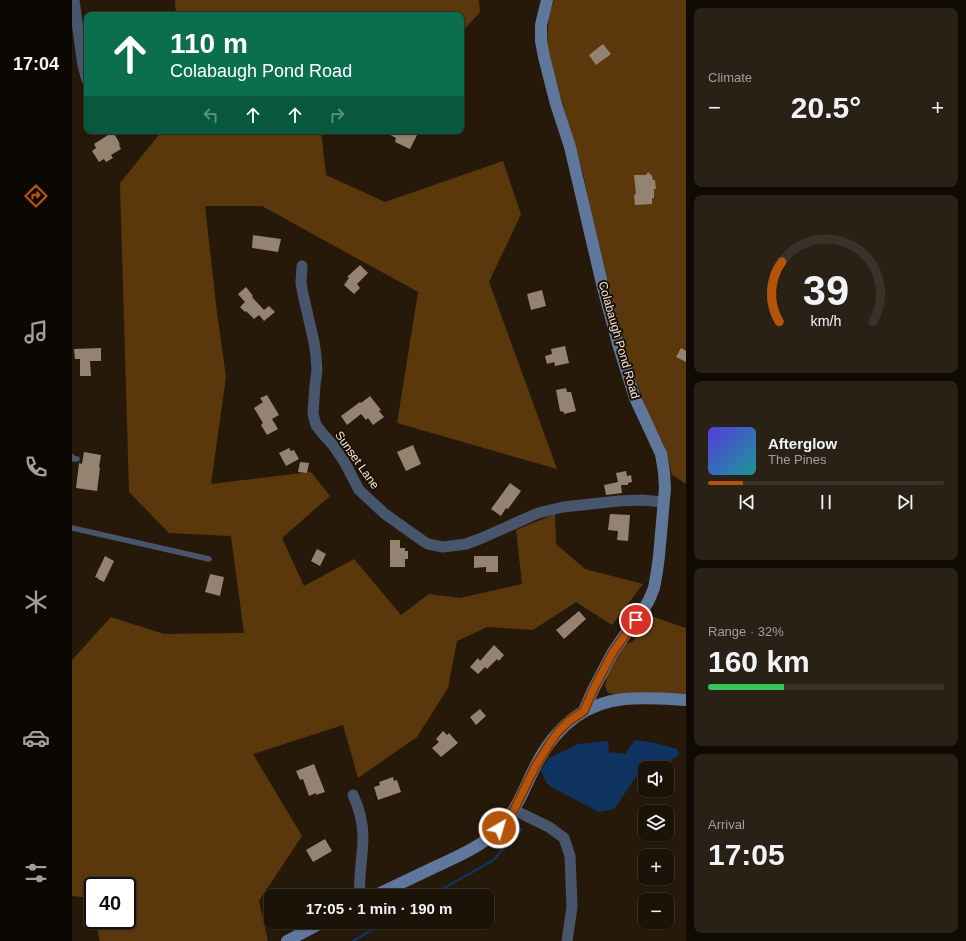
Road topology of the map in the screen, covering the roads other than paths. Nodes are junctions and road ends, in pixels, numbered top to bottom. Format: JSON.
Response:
{"nodes":[{"id":1,"x":74,"y":0,"type":"edge"},
{"id":2,"x":547,"y":0,"type":"edge"},
{"id":3,"x":84,"y":70,"type":"edge"},
{"id":4,"x":302,"y":266,"type":"dead end"},
{"id":5,"x":663,"y":502,"type":"junction"},
{"id":6,"x":72,"y":528,"type":"edge"},
{"id":7,"x":209,"y":559,"type":"dead end"},
{"id":8,"x":686,"y":700,"type":"edge"},
{"id":9,"x":584,"y":711,"type":"junction"},
{"id":10,"x":353,"y":794,"type":"dead end"},
{"id":11,"x":514,"y":810,"type":"junction"},
{"id":12,"x":359,"y":889,"type":"edge"},
{"id":13,"x":389,"y":889,"type":"edge"},
{"id":14,"x":310,"y":929,"type":"edge"},
{"id":15,"x":287,"y":941,"type":"edge"},
{"id":16,"x":567,"y":941,"type":"edge"}],
"edges":[{"from":1,"to":3,"type":"street"},
{"from":2,"to":5,"type":"street","name":"Colabaugh Pond Road"},
{"from":4,"to":5,"type":"street","name":"Sunset Lane"},
{"from":5,"to":9,"type":"street","name":"Colabaugh Pond Road"},
{"from":6,"to":7,"type":"lane"},
{"from":8,"to":9,"type":"street"},
{"from":9,"to":11,"type":"street"},
{"from":10,"to":12,"type":"street"},
{"from":11,"to":13,"type":"street"},
{"from":11,"to":16,"type":"street"},
{"from":14,"to":15,"type":"street"}]}
